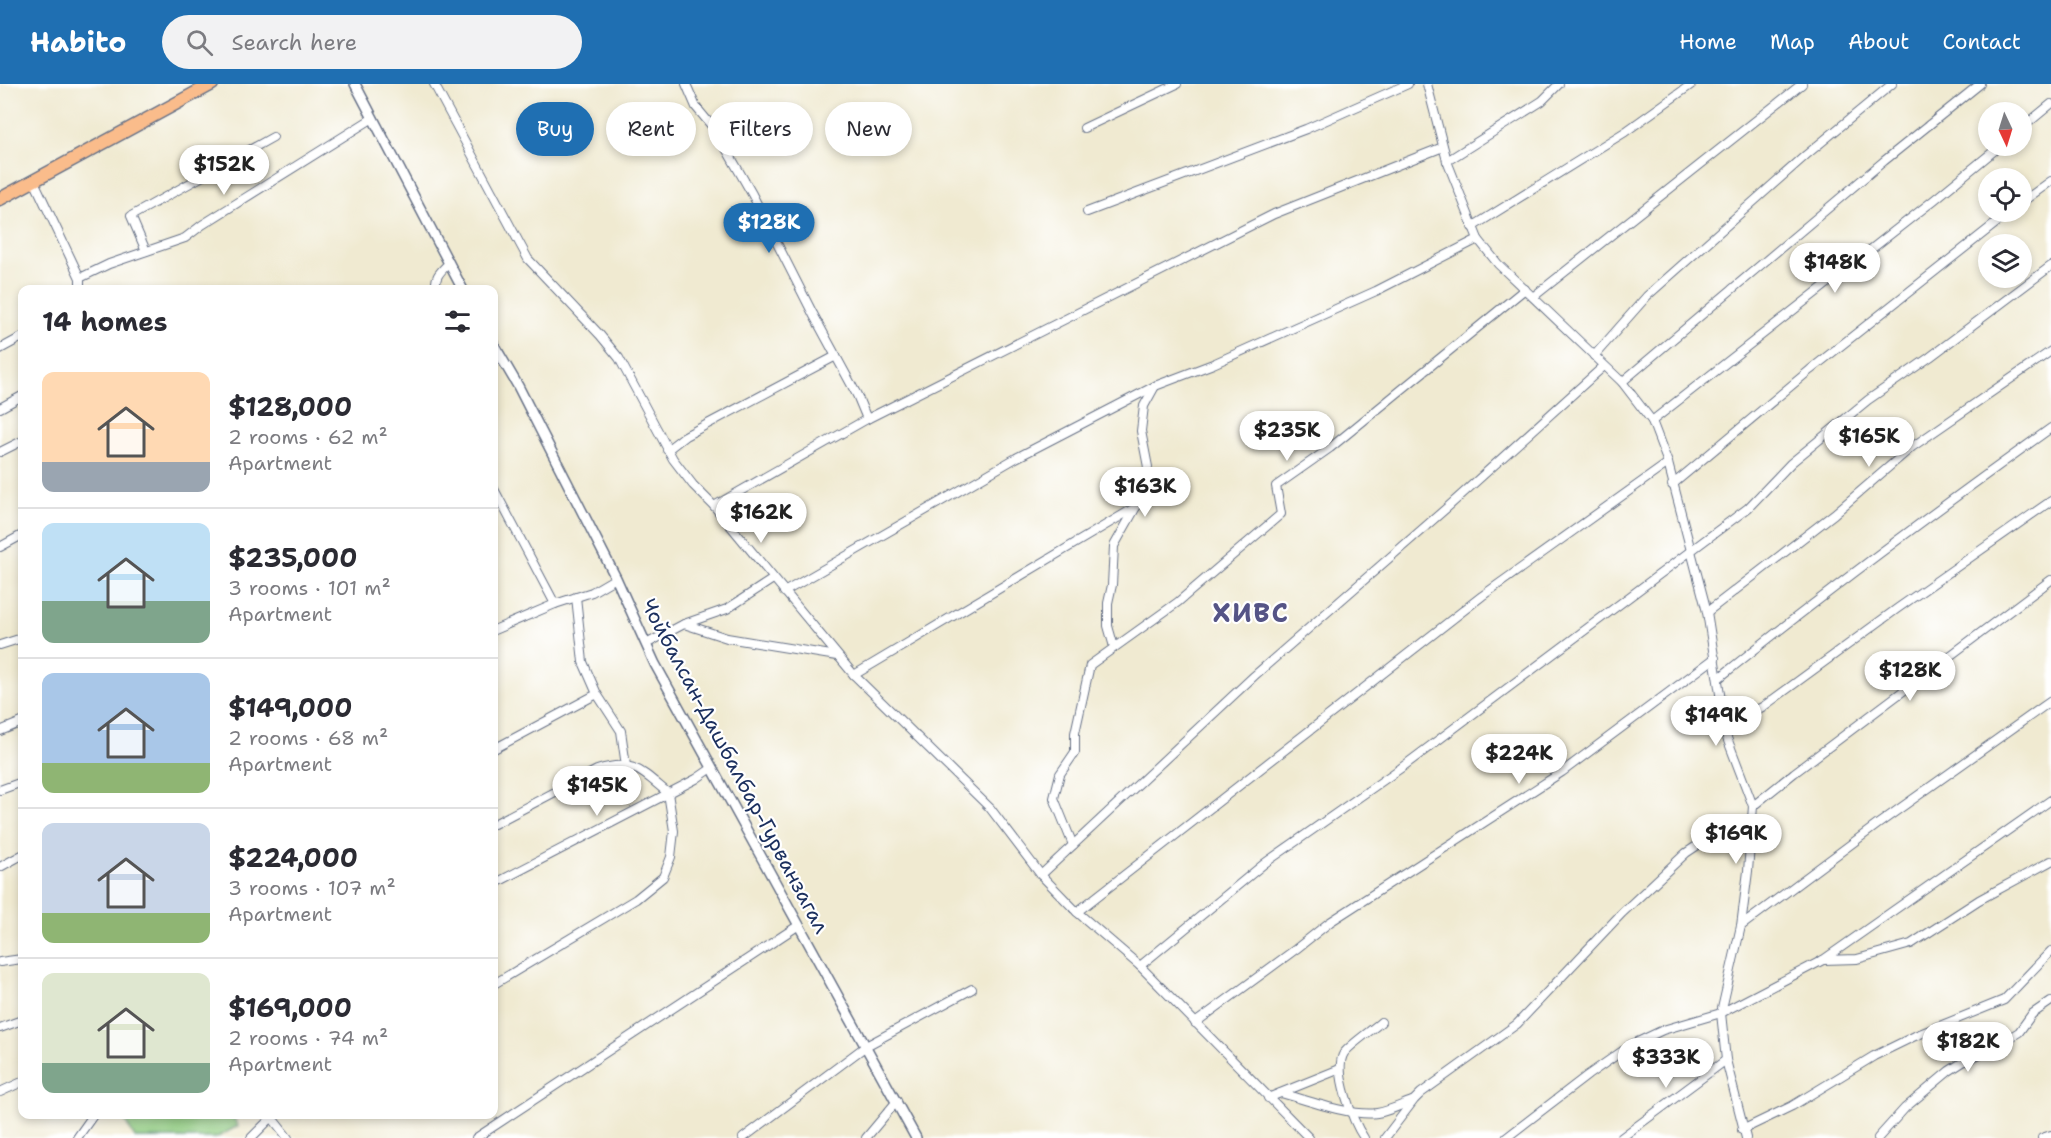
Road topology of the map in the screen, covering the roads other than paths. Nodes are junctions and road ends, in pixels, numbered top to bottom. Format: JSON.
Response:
{"nodes":[{"id":1,"x":212,"y":84,"type":"edge"},
{"id":2,"x":355,"y":84,"type":"edge"},
{"id":3,"x":434,"y":84,"type":"edge"},
{"id":4,"x":686,"y":84,"type":"edge"},
{"id":5,"x":1177,"y":84,"type":"edge"},
{"id":6,"x":1408,"y":84,"type":"edge"},
{"id":7,"x":1427,"y":84,"type":"edge"},
{"id":8,"x":1559,"y":84,"type":"edge"},
{"id":9,"x":1692,"y":84,"type":"edge"},
{"id":10,"x":1802,"y":84,"type":"edge"},
{"id":11,"x":1892,"y":84,"type":"edge"},
{"id":12,"x":1980,"y":84,"type":"edge"},
{"id":13,"x":2051,"y":104,"type":"edge"},
{"id":14,"x":373,"y":118,"type":"junction"},
{"id":15,"x":2032,"y":120,"type":"edge"},
{"id":16,"x":1084,"y":128,"type":"dead end"},
{"id":17,"x":273,"y":137,"type":"dead end"},
{"id":18,"x":1443,"y":147,"type":"junction"},
{"id":19,"x":1988,"y":156,"type":"edge"},
{"id":20,"x":1447,"y":161,"type":"junction"},
{"id":21,"x":34,"y":181,"type":"junction"},
{"id":22,"x":2051,"y":181,"type":"edge"},
{"id":23,"x":2032,"y":195,"type":"edge"},
{"id":24,"x":0,"y":199,"type":"edge"},
{"id":25,"x":1087,"y":212,"type":"dead end"},
{"id":26,"x":1997,"y":222,"type":"edge"},
{"id":27,"x":1472,"y":227,"type":"junction"},
{"id":28,"x":1478,"y":239,"type":"junction"},
{"id":29,"x":146,"y":251,"type":"junction"},
{"id":30,"x":449,"y":263,"type":"junction"},
{"id":31,"x":2051,"y":266,"type":"edge"},
{"id":32,"x":80,"y":278,"type":"junction"},
{"id":33,"x":80,"y":285,"type":"edge"},
{"id":34,"x":435,"y":285,"type":"edge"},
{"id":35,"x":460,"y":285,"type":"edge"},
{"id":36,"x":1525,"y":289,"type":"junction"},
{"id":37,"x":1533,"y":297,"type":"junction"},
{"id":38,"x":18,"y":339,"type":"edge"},
{"id":39,"x":0,"y":349,"type":"edge"},
{"id":40,"x":2051,"y":351,"type":"edge"},
{"id":41,"x":498,"y":352,"type":"edge"},
{"id":42,"x":836,"y":356,"type":"junction"},
{"id":43,"x":1594,"y":356,"type":"junction"},
{"id":44,"x":1604,"y":366,"type":"junction"},
{"id":45,"x":1622,"y":382,"type":"junction"},
{"id":46,"x":1155,"y":386,"type":"junction"},
{"id":47,"x":18,"y":398,"type":"edge"},
{"id":48,"x":0,"y":408,"type":"edge"},
{"id":49,"x":867,"y":419,"type":"junction"},
{"id":50,"x":1652,"y":421,"type":"junction"},
{"id":51,"x":2051,"y":428,"type":"edge"},
{"id":52,"x":18,"y":443,"type":"edge"},
{"id":53,"x":667,"y":450,"type":"junction"},
{"id":54,"x":0,"y":452,"type":"edge"},
{"id":55,"x":1668,"y":463,"type":"junction"},
{"id":56,"x":1672,"y":485,"type":"junction"},
{"id":57,"x":498,"y":497,"type":"edge"},
{"id":58,"x":2051,"y":501,"type":"edge"},
{"id":59,"x":714,"y":506,"type":"junction"},
{"id":60,"x":1136,"y":507,"type":"junction"},
{"id":61,"x":18,"y":537,"type":"edge"},
{"id":62,"x":0,"y":547,"type":"edge"},
{"id":63,"x":1692,"y":550,"type":"junction"},
{"id":64,"x":616,"y":578,"type":"junction"},
{"id":65,"x":773,"y":579,"type":"junction"},
{"id":66,"x":2051,"y":580,"type":"edge"},
{"id":67,"x":784,"y":592,"type":"junction"},
{"id":68,"x":576,"y":597,"type":"junction"},
{"id":69,"x":555,"y":604,"type":"junction"},
{"id":70,"x":1707,"y":612,"type":"junction"},
{"id":71,"x":684,"y":624,"type":"junction"},
{"id":72,"x":498,"y":628,"type":"edge"},
{"id":73,"x":18,"y":639,"type":"edge"},
{"id":74,"x":646,"y":644,"type":"junction"},
{"id":75,"x":0,"y":645,"type":"edge"},
{"id":76,"x":1114,"y":647,"type":"junction"},
{"id":77,"x":837,"y":656,"type":"junction"},
{"id":78,"x":1715,"y":658,"type":"junction"},
{"id":79,"x":854,"y":675,"type":"junction"},
{"id":80,"x":1719,"y":678,"type":"junction"},
{"id":81,"x":597,"y":694,"type":"junction"},
{"id":82,"x":2051,"y":701,"type":"edge"},
{"id":83,"x":18,"y":724,"type":"edge"},
{"id":84,"x":1725,"y":727,"type":"junction"},
{"id":85,"x":0,"y":731,"type":"edge"},
{"id":86,"x":498,"y":747,"type":"edge"},
{"id":87,"x":626,"y":765,"type":"junction"},
{"id":88,"x":712,"y":768,"type":"junction"},
{"id":89,"x":18,"y":783,"type":"edge"},
{"id":90,"x":0,"y":790,"type":"edge"},
{"id":91,"x":668,"y":793,"type":"junction"},
{"id":92,"x":2051,"y":800,"type":"edge"},
{"id":93,"x":1753,"y":806,"type":"junction"},
{"id":94,"x":1753,"y":818,"type":"junction"},
{"id":95,"x":498,"y":822,"type":"edge"},
{"id":96,"x":1073,"y":845,"type":"junction"},
{"id":97,"x":18,"y":857,"type":"edge"},
{"id":98,"x":2050,"y":866,"type":"edge"},
{"id":99,"x":0,"y":867,"type":"edge"},
{"id":100,"x":1041,"y":875,"type":"junction"},
{"id":101,"x":498,"y":882,"type":"edge"},
{"id":102,"x":1077,"y":912,"type":"junction"},
{"id":103,"x":799,"y":925,"type":"junction"},
{"id":104,"x":1741,"y":926,"type":"junction"},
{"id":105,"x":2051,"y":951,"type":"edge"},
{"id":106,"x":18,"y":960,"type":"edge"},
{"id":107,"x":1823,"y":960,"type":"junction"},
{"id":108,"x":0,"y":962,"type":"edge"},
{"id":109,"x":1140,"y":966,"type":"junction"},
{"id":110,"x":498,"y":982,"type":"edge"},
{"id":111,"x":972,"y":989,"type":"dead end"},
{"id":112,"x":2051,"y":1001,"type":"edge"},
{"id":113,"x":1721,"y":1013,"type":"junction"},
{"id":114,"x":18,"y":1021,"type":"edge"},
{"id":115,"x":1381,"y":1022,"type":"dead end"},
{"id":116,"x":1195,"y":1023,"type":"junction"},
{"id":117,"x":0,"y":1028,"type":"edge"},
{"id":118,"x":866,"y":1046,"type":"junction"},
{"id":119,"x":1726,"y":1060,"type":"junction"},
{"id":120,"x":1340,"y":1069,"type":"junction"},
{"id":121,"x":18,"y":1084,"type":"edge"},
{"id":122,"x":0,"y":1092,"type":"edge"},
{"id":123,"x":1281,"y":1093,"type":"junction"},
{"id":124,"x":1268,"y":1098,"type":"junction"},
{"id":125,"x":1414,"y":1100,"type":"junction"},
{"id":126,"x":897,"y":1101,"type":"junction"},
{"id":127,"x":1352,"y":1112,"type":"junction"},
{"id":128,"x":90,"y":1119,"type":"edge"},
{"id":129,"x":268,"y":1119,"type":"edge"},
{"id":130,"x":275,"y":1119,"type":"edge"},
{"id":131,"x":1742,"y":1130,"type":"junction"},
{"id":132,"x":2051,"y":1135,"type":"edge"},
{"id":133,"x":77,"y":1138,"type":"edge"},
{"id":134,"x":251,"y":1138,"type":"edge"},
{"id":135,"x":288,"y":1138,"type":"edge"},
{"id":136,"x":476,"y":1138,"type":"edge"},
{"id":137,"x":743,"y":1138,"type":"edge"},
{"id":138,"x":866,"y":1138,"type":"edge"},
{"id":139,"x":916,"y":1138,"type":"edge"},
{"id":140,"x":1309,"y":1138,"type":"edge"},
{"id":141,"x":1364,"y":1138,"type":"edge"},
{"id":142,"x":1385,"y":1138,"type":"edge"},
{"id":143,"x":1506,"y":1138,"type":"edge"},
{"id":144,"x":1622,"y":1138,"type":"edge"},
{"id":145,"x":1746,"y":1138,"type":"edge"},
{"id":146,"x":1878,"y":1138,"type":"edge"},
{"id":147,"x":2042,"y":1138,"type":"edge"}],
"edges":[{"from":1,"to":21,"type":"main road"},
{"from":2,"to":14,"type":"street"},
{"from":3,"to":53,"type":"street"},
{"from":4,"to":42,"type":"street"},
{"from":5,"to":16,"type":"street"},
{"from":6,"to":25,"type":"street"},
{"from":7,"to":18,"type":"street"},
{"from":8,"to":20,"type":"street"},
{"from":9,"to":27,"type":"street"},
{"from":10,"to":37,"type":"street"},
{"from":11,"to":43,"type":"street"},
{"from":12,"to":45,"type":"street"},
{"from":13,"to":15,"type":"street"},
{"from":14,"to":29,"type":"street"},
{"from":14,"to":30,"type":"street"},
{"from":17,"to":29,"type":"street"},
{"from":18,"to":20,"type":"street"},
{"from":18,"to":49,"type":"street"},
{"from":19,"to":50,"type":"street"},
{"from":20,"to":27,"type":"street"},
{"from":21,"to":24,"type":"main road"},
{"from":21,"to":32,"type":"street"},
{"from":22,"to":23,"type":"street"},
{"from":26,"to":56,"type":"street"},
{"from":27,"to":28,"type":"street"},
{"from":28,"to":36,"type":"street"},
{"from":28,"to":46,"type":"street"},
{"from":29,"to":32,"type":"street"},
{"from":30,"to":34,"type":"street"},
{"from":30,"to":35,"type":"street"},
{"from":31,"to":63,"type":"street"},
{"from":32,"to":33,"type":"street"},
{"from":36,"to":37,"type":"street"},
{"from":36,"to":76,"type":"street"},
{"from":37,"to":43,"type":"street"},
{"from":38,"to":39,"type":"street"},
{"from":40,"to":70,"type":"street"},
{"from":41,"to":64,"type":"street","name":"Чойбалсан-Дашбалбар-Гурванзагал"},
{"from":42,"to":49,"type":"street"},
{"from":42,"to":53,"type":"street"},
{"from":43,"to":44,"type":"street"},
{"from":44,"to":45,"type":"street"},
{"from":44,"to":96,"type":"street"},
{"from":45,"to":50,"type":"street"},
{"from":46,"to":60,"type":"street"},
{"from":46,"to":67,"type":"street"},
{"from":47,"to":48,"type":"street"},
{"from":49,"to":59,"type":"street"},
{"from":50,"to":55,"type":"street"},
{"from":51,"to":80,"type":"street"},
{"from":52,"to":54,"type":"street"},
{"from":53,"to":59,"type":"street"},
{"from":55,"to":56,"type":"street"},
{"from":55,"to":102,"type":"street"},
{"from":56,"to":63,"type":"street"},
{"from":57,"to":69,"type":"street"},
{"from":58,"to":84,"type":"street"},
{"from":59,"to":65,"type":"street"},
{"from":60,"to":76,"type":"street"},
{"from":60,"to":79,"type":"street"},
{"from":61,"to":62,"type":"street"},
{"from":63,"to":70,"type":"street"},
{"from":63,"to":109,"type":"street"},
{"from":64,"to":68,"type":"street"},
{"from":64,"to":74,"type":"street","name":"Чойбалсан-Дашбалбар-Гурванзагал"},
{"from":65,"to":67,"type":"street"},
{"from":65,"to":71,"type":"street"},
{"from":66,"to":93,"type":"street"},
{"from":67,"to":77,"type":"street"},
{"from":68,"to":69,"type":"street"},
{"from":68,"to":81,"type":"street"},
{"from":69,"to":72,"type":"street"},
{"from":70,"to":78,"type":"street"},
{"from":71,"to":74,"type":"street"},
{"from":71,"to":77,"type":"street"},
{"from":73,"to":75,"type":"street"},
{"from":74,"to":88,"type":"street","name":"Чойбалсан-Дашбалбар-Гурванзагал"},
{"from":76,"to":96,"type":"street"},
{"from":77,"to":79,"type":"street"},
{"from":78,"to":80,"type":"street"},
{"from":78,"to":116,"type":"street"},
{"from":79,"to":100,"type":"street"},
{"from":80,"to":84,"type":"street"},
{"from":81,"to":86,"type":"street"},
{"from":81,"to":87,"type":"street"},
{"from":82,"to":104,"type":"street"},
{"from":83,"to":85,"type":"street"},
{"from":84,"to":93,"type":"street"},
{"from":87,"to":91,"type":"street"},
{"from":87,"to":95,"type":"street"},
{"from":88,"to":91,"type":"street"},
{"from":88,"to":103,"type":"street","name":"Чойбалсан-Дашбалбар-Гурванзагал"},
{"from":89,"to":90,"type":"street"},
{"from":91,"to":101,"type":"street"},
{"from":91,"to":110,"type":"street"},
{"from":92,"to":107,"type":"street"},
{"from":93,"to":94,"type":"street"},
{"from":94,"to":104,"type":"street"},
{"from":94,"to":125,"type":"street"},
{"from":96,"to":100,"type":"street"},
{"from":97,"to":99,"type":"street"},
{"from":98,"to":107,"type":"street"},
{"from":100,"to":102,"type":"street"},
{"from":102,"to":109,"type":"street"},
{"from":103,"to":118,"type":"street","name":"Чойбалсан-Дашбалбар-Гурванзагал"},
{"from":103,"to":136,"type":"street"},
{"from":104,"to":113,"type":"street"},
{"from":105,"to":131,"type":"street"},
{"from":106,"to":108,"type":"street"},
{"from":107,"to":113,"type":"street"},
{"from":109,"to":116,"type":"street"},
{"from":111,"to":118,"type":"street"},
{"from":112,"to":146,"type":"street"},
{"from":113,"to":119,"type":"street"},
{"from":113,"to":143,"type":"street"},
{"from":114,"to":117,"type":"street"},
{"from":115,"to":120,"type":"street"},
{"from":116,"to":124,"type":"street"},
{"from":118,"to":126,"type":"street","name":"Чойбалсан-Дашбалбар-Гурванзагал"},
{"from":118,"to":137,"type":"street"},
{"from":119,"to":131,"type":"street"},
{"from":119,"to":144,"type":"street"},
{"from":120,"to":123,"type":"street"},
{"from":120,"to":127,"type":"street"},
{"from":121,"to":122,"type":"street"},
{"from":123,"to":124,"type":"street"},
{"from":123,"to":127,"type":"street"},
{"from":124,"to":140,"type":"street"},
{"from":125,"to":127,"type":"street"},
{"from":125,"to":142,"type":"street"},
{"from":126,"to":138,"type":"street"},
{"from":126,"to":139,"type":"street","name":"Чойбалсан-Дашбалбар-Гурванзагал"},
{"from":127,"to":141,"type":"street"},
{"from":128,"to":133,"type":"street"},
{"from":129,"to":134,"type":"street"},
{"from":130,"to":135,"type":"street"},
{"from":131,"to":145,"type":"street"},
{"from":132,"to":147,"type":"street"}]}
